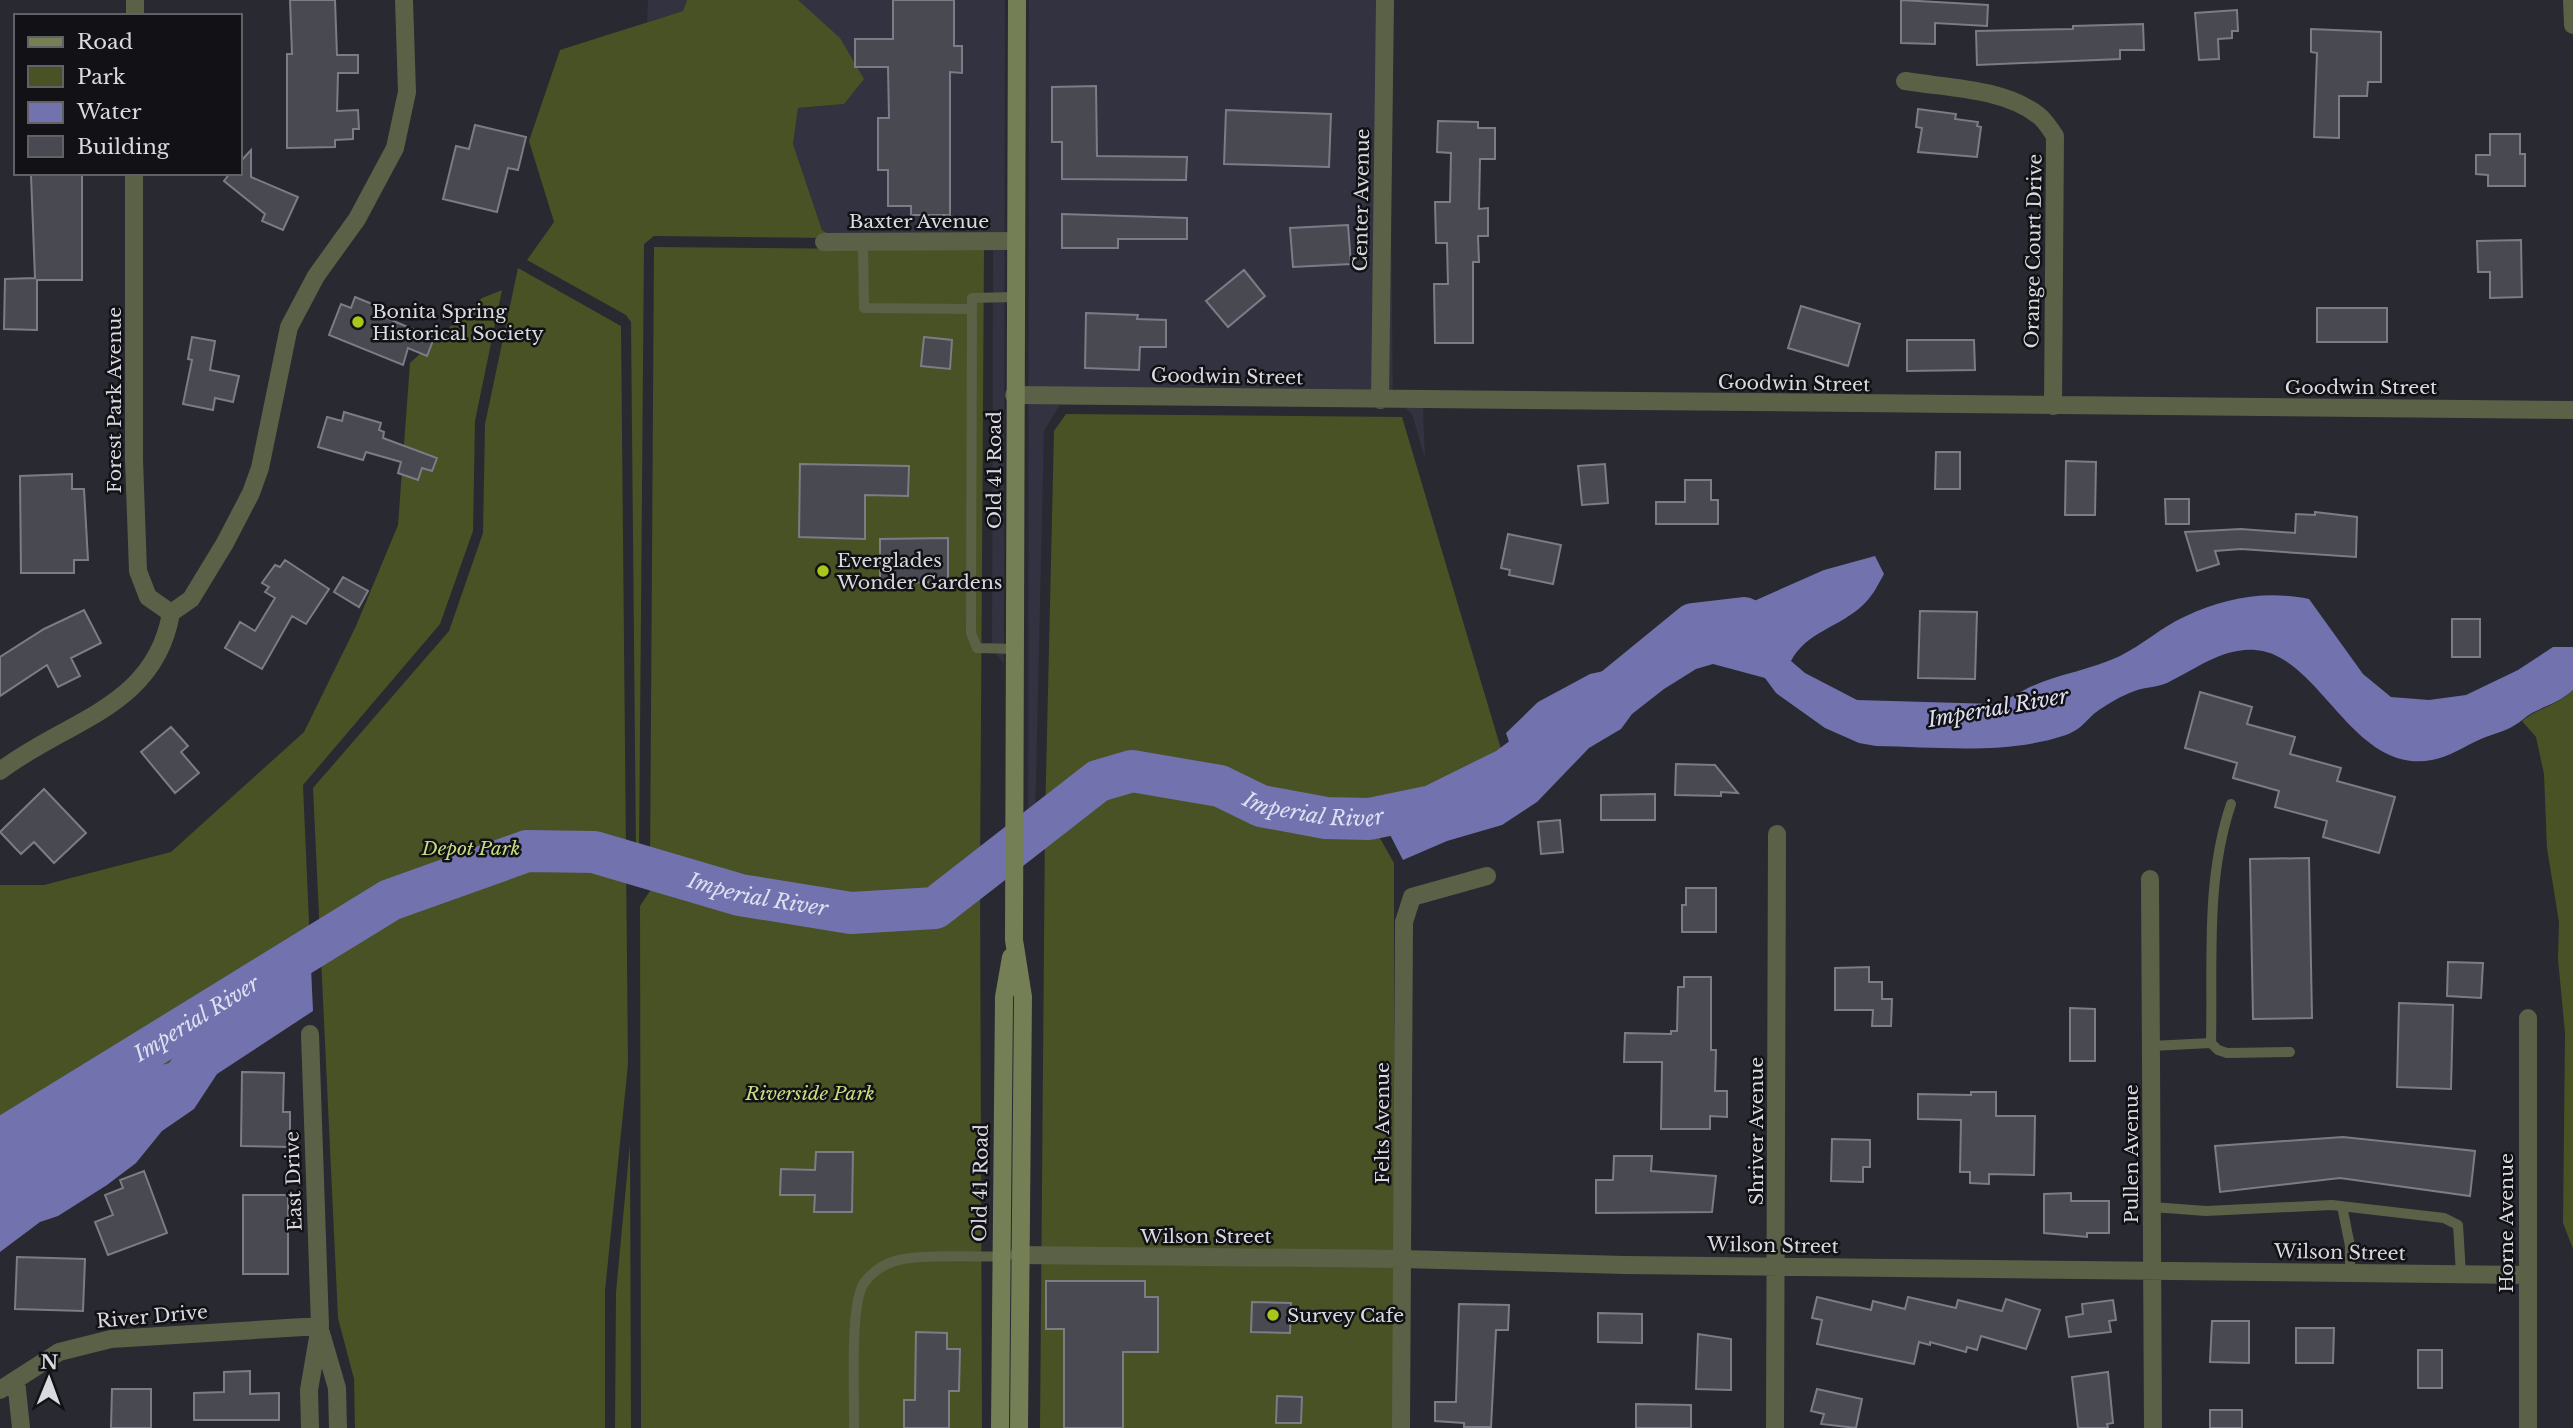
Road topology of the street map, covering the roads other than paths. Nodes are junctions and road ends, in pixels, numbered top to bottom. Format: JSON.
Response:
{"nodes":[{"id":1,"x":404,"y":0,"type":"edge"},
{"id":2,"x":1017,"y":0,"type":"edge"},
{"id":3,"x":1385,"y":0,"type":"edge"},
{"id":4,"x":2572,"y":0,"type":"edge"},
{"id":5,"x":2573,"y":25,"type":"edge"},
{"id":6,"x":1905,"y":81,"type":"dead end"},
{"id":7,"x":134,"y":175,"type":"edge"},
{"id":8,"x":1015,"y":241,"type":"junction"},
{"id":9,"x":824,"y":242,"type":"dead end"},
{"id":10,"x":863,"y":242,"type":"junction"},
{"id":11,"x":1015,"y":297,"type":"junction"},
{"id":12,"x":972,"y":309,"type":"junction"},
{"id":13,"x":1014,"y":395,"type":"junction"},
{"id":14,"x":1380,"y":400,"type":"junction"},
{"id":15,"x":2053,"y":406,"type":"junction"},
{"id":16,"x":2573,"y":410,"type":"edge"},
{"id":17,"x":171,"y":613,"type":"junction"},
{"id":18,"x":1016,"y":649,"type":"junction"},
{"id":19,"x":0,"y":771,"type":"edge"},
{"id":20,"x":2231,"y":804,"type":"dead end"},
{"id":21,"x":1777,"y":834,"type":"dead end"},
{"id":22,"x":1487,"y":876,"type":"dead end"},
{"id":23,"x":2150,"y":879,"type":"dead end"},
{"id":24,"x":1014,"y":940,"type":"junction"},
{"id":25,"x":2528,"y":1018,"type":"dead end"},
{"id":26,"x":310,"y":1034,"type":"dead end"},
{"id":27,"x":2211,"y":1044,"type":"junction"},
{"id":28,"x":2152,"y":1045,"type":"junction"},
{"id":29,"x":2290,"y":1052,"type":"dead end"},
{"id":30,"x":2342,"y":1206,"type":"junction"},
{"id":31,"x":2152,"y":1207,"type":"junction"},
{"id":32,"x":1019,"y":1255,"type":"junction"},
{"id":33,"x":1000,"y":1256,"type":"junction"},
{"id":34,"x":1402,"y":1259,"type":"junction"},
{"id":35,"x":1777,"y":1266,"type":"junction"},
{"id":36,"x":2151,"y":1271,"type":"junction"},
{"id":37,"x":2350,"y":1273,"type":"junction"},
{"id":38,"x":2461,"y":1274,"type":"junction"},
{"id":39,"x":2526,"y":1275,"type":"junction"},
{"id":40,"x":320,"y":1326,"type":"junction"},
{"id":41,"x":16,"y":1380,"type":"junction"},
{"id":42,"x":0,"y":1390,"type":"edge"},
{"id":43,"x":21,"y":1428,"type":"edge"},
{"id":44,"x":310,"y":1428,"type":"edge"},
{"id":45,"x":338,"y":1428,"type":"edge"},
{"id":46,"x":854,"y":1428,"type":"edge"},
{"id":47,"x":1000,"y":1428,"type":"edge"},
{"id":48,"x":1019,"y":1428,"type":"edge"},
{"id":49,"x":1401,"y":1428,"type":"edge"},
{"id":50,"x":1775,"y":1428,"type":"edge"},
{"id":51,"x":2153,"y":1428,"type":"edge"},
{"id":52,"x":2528,"y":1428,"type":"edge"}],
"edges":[{"from":1,"to":17,"type":"street"},
{"from":2,"to":8,"type":"street","name":"Old 41 Road"},
{"from":3,"to":14,"type":"street","name":"Center Avenue"},
{"from":4,"to":5,"type":"street"},
{"from":6,"to":15,"type":"street","name":"Orange Court Drive"},
{"from":7,"to":17,"type":"street","name":"Forest Park Avenue"},
{"from":8,"to":10,"type":"street","name":"Baxter Avenue"},
{"from":8,"to":11,"type":"street","name":"Old 41 Road"},
{"from":9,"to":10,"type":"street","name":"Baxter Avenue"},
{"from":10,"to":12,"type":"lane"},
{"from":11,"to":12,"type":"lane"},
{"from":11,"to":13,"type":"street","name":"Old 41 Road"},
{"from":12,"to":18,"type":"lane"},
{"from":13,"to":14,"type":"street","name":"Goodwin Street"},
{"from":13,"to":18,"type":"street","name":"Old 41 Road"},
{"from":14,"to":15,"type":"street","name":"Goodwin Street"},
{"from":15,"to":16,"type":"street","name":"Goodwin Street"},
{"from":17,"to":19,"type":"street"},
{"from":18,"to":24,"type":"street","name":"Old 41 Road"},
{"from":20,"to":27,"type":"lane"},
{"from":21,"to":35,"type":"street","name":"Shriver Avenue"},
{"from":22,"to":34,"type":"street","name":"Felts Avenue"},
{"from":23,"to":28,"type":"street","name":"Pullen Avenue"},
{"from":24,"to":32,"type":"street","name":"Old 41 Road"},
{"from":24,"to":33,"type":"street","name":"Old 41 Road"},
{"from":25,"to":39,"type":"street","name":"Horne Avenue"},
{"from":26,"to":40,"type":"street","name":"East Drive"},
{"from":27,"to":28,"type":"lane"},
{"from":27,"to":29,"type":"lane"},
{"from":28,"to":31,"type":"street","name":"Pullen Avenue"},
{"from":30,"to":31,"type":"lane"},
{"from":30,"to":37,"type":"lane"},
{"from":30,"to":38,"type":"lane"},
{"from":31,"to":36,"type":"street","name":"Pullen Avenue"},
{"from":32,"to":33,"type":"lane"},
{"from":32,"to":34,"type":"street","name":"Wilson Street"},
{"from":32,"to":48,"type":"street","name":"Old 41 Road"},
{"from":33,"to":46,"type":"lane"},
{"from":33,"to":47,"type":"street","name":"Old 41 Road"},
{"from":34,"to":35,"type":"street","name":"Wilson Street"},
{"from":34,"to":49,"type":"street","name":"Felts Avenue"},
{"from":35,"to":36,"type":"street","name":"Wilson Street"},
{"from":35,"to":50,"type":"street","name":"Shriver Avenue"},
{"from":36,"to":37,"type":"street","name":"Wilson Street"},
{"from":36,"to":51,"type":"street","name":"Pullen Avenue"},
{"from":37,"to":38,"type":"street","name":"Wilson Street"},
{"from":38,"to":39,"type":"street","name":"Wilson Street"},
{"from":39,"to":52,"type":"street","name":"Horne Avenue"},
{"from":40,"to":41,"type":"street","name":"River Drive"},
{"from":40,"to":44,"type":"street","name":"East Drive"},
{"from":40,"to":45,"type":"street","name":"East Drive"},
{"from":41,"to":42,"type":"street","name":"River Drive"},
{"from":41,"to":43,"type":"street"}]}
